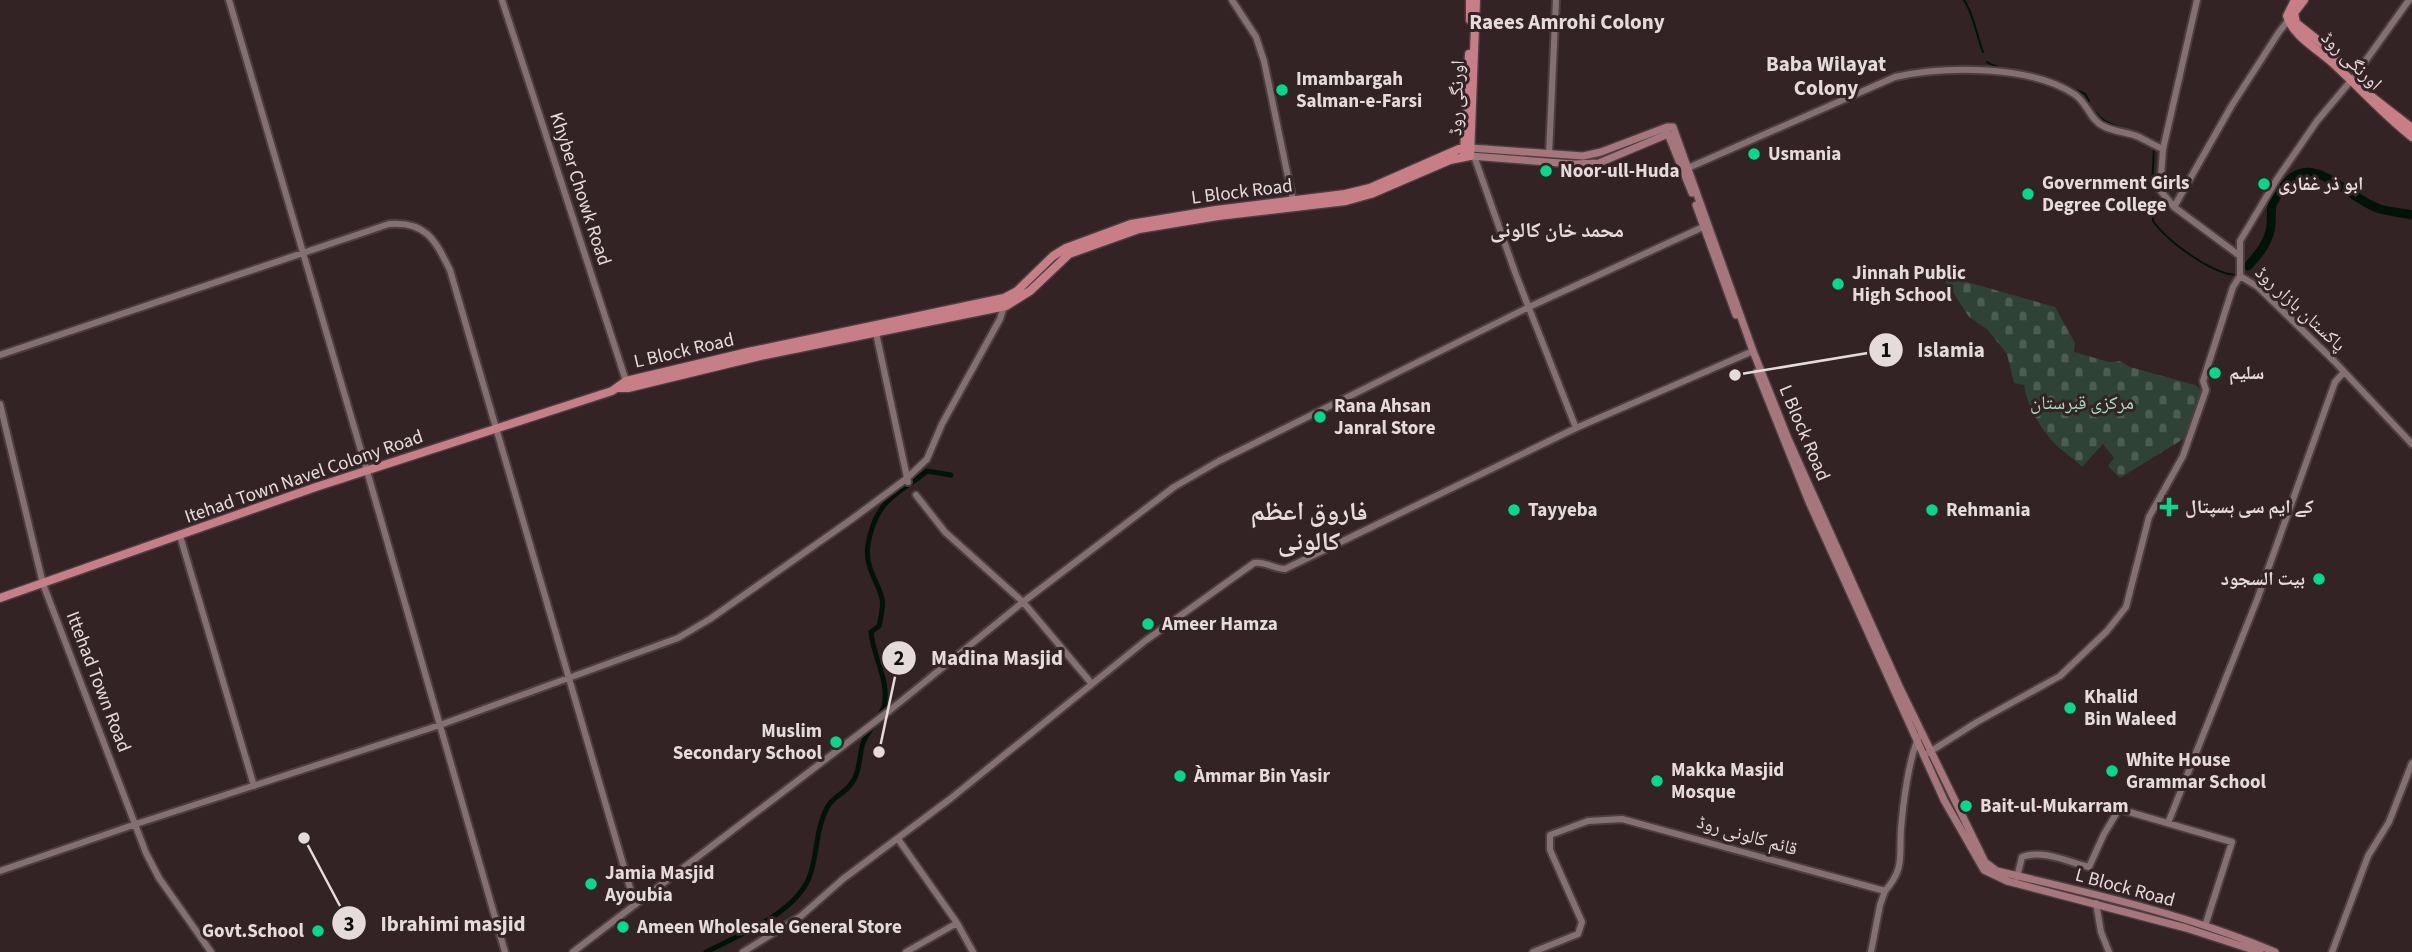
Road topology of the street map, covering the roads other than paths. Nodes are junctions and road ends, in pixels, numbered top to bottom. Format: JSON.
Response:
{"nodes":[{"id":1,"x":229,"y":0,"type":"edge"},
{"id":2,"x":502,"y":0,"type":"edge"},
{"id":3,"x":1232,"y":0,"type":"edge"},
{"id":4,"x":1470,"y":0,"type":"edge"},
{"id":5,"x":1476,"y":0,"type":"edge"},
{"id":6,"x":1556,"y":0,"type":"edge"},
{"id":7,"x":2197,"y":0,"type":"edge"},
{"id":8,"x":2295,"y":0,"type":"edge"},
{"id":9,"x":2304,"y":0,"type":"edge"},
{"id":10,"x":2409,"y":0,"type":"edge"},
{"id":11,"x":2291,"y":18,"type":"junction"},
{"id":12,"x":2352,"y":80,"type":"junction"},
{"id":13,"x":2412,"y":128,"type":"edge"},
{"id":14,"x":2412,"y":136,"type":"edge"},
{"id":15,"x":2163,"y":149,"type":"junction"},
{"id":16,"x":1469,"y":153,"type":"junction"},
{"id":17,"x":1549,"y":154,"type":"junction"},
{"id":18,"x":1688,"y":168,"type":"junction"},
{"id":19,"x":1293,"y":201,"type":"junction"},
{"id":20,"x":2174,"y":207,"type":"junction"},
{"id":21,"x":1703,"y":226,"type":"junction"},
{"id":22,"x":304,"y":252,"type":"junction"},
{"id":23,"x":2240,"y":256,"type":"junction"},
{"id":24,"x":1056,"y":260,"type":"junction"},
{"id":25,"x":2240,"y":276,"type":"junction"},
{"id":26,"x":1005,"y":302,"type":"junction"},
{"id":27,"x":1529,"y":307,"type":"junction"},
{"id":28,"x":876,"y":333,"type":"junction"},
{"id":29,"x":1751,"y":351,"type":"junction"},
{"id":30,"x":0,"y":355,"type":"edge"},
{"id":31,"x":2344,"y":372,"type":"junction"},
{"id":32,"x":624,"y":386,"type":"junction"},
{"id":33,"x":0,"y":404,"type":"edge"},
{"id":34,"x":496,"y":428,"type":"junction"},
{"id":35,"x":1576,"y":428,"type":"junction"},
{"id":36,"x":2412,"y":444,"type":"edge"},
{"id":37,"x":367,"y":471,"type":"junction"},
{"id":38,"x":907,"y":480,"type":"junction"},
{"id":39,"x":916,"y":495,"type":"dead end"},
{"id":40,"x":180,"y":536,"type":"junction"},
{"id":41,"x":43,"y":584,"type":"junction"},
{"id":42,"x":0,"y":598,"type":"edge"},
{"id":43,"x":1023,"y":602,"type":"junction"},
{"id":44,"x":568,"y":678,"type":"junction"},
{"id":45,"x":1092,"y":684,"type":"junction"},
{"id":46,"x":440,"y":725,"type":"junction"},
{"id":47,"x":1919,"y":737,"type":"junction"},
{"id":48,"x":1927,"y":754,"type":"junction"},
{"id":49,"x":2412,"y":763,"type":"edge"},
{"id":50,"x":254,"y":786,"type":"junction"},
{"id":51,"x":2168,"y":823,"type":"junction"},
{"id":52,"x":136,"y":824,"type":"junction"},
{"id":53,"x":898,"y":839,"type":"junction"},
{"id":54,"x":0,"y":871,"type":"edge"},
{"id":55,"x":2017,"y":877,"type":"junction"},
{"id":56,"x":1885,"y":891,"type":"junction"},
{"id":57,"x":2096,"y":903,"type":"junction"},
{"id":58,"x":635,"y":905,"type":"junction"},
{"id":59,"x":957,"y":923,"type":"junction"},
{"id":60,"x":2205,"y":926,"type":"junction"},
{"id":61,"x":211,"y":952,"type":"edge"},
{"id":62,"x":505,"y":952,"type":"edge"},
{"id":63,"x":573,"y":952,"type":"edge"},
{"id":64,"x":743,"y":952,"type":"edge"},
{"id":65,"x":906,"y":952,"type":"edge"},
{"id":66,"x":973,"y":952,"type":"edge"},
{"id":67,"x":1533,"y":952,"type":"edge"},
{"id":68,"x":1871,"y":952,"type":"edge"},
{"id":69,"x":2109,"y":952,"type":"edge"},
{"id":70,"x":2260,"y":952,"type":"edge"},
{"id":71,"x":2275,"y":952,"type":"edge"},
{"id":72,"x":2332,"y":952,"type":"edge"}],
"edges":[{"from":1,"to":22,"type":"street"},
{"from":2,"to":32,"type":"street","name":"Khyber Chowk Road"},
{"from":3,"to":19,"type":"street"},
{"from":4,"to":16,"type":"main road","name":"اورنگی روڈ"},
{"from":5,"to":16,"type":"main road","name":"اورنگی روڈ"},
{"from":6,"to":17,"type":"street"},
{"from":7,"to":15,"type":"street"},
{"from":8,"to":11,"type":"main road"},
{"from":9,"to":11,"type":"main road"},
{"from":10,"to":12,"type":"street","name":"پاکستان بازار روڈ"},
{"from":11,"to":12,"type":"main road","name":"اورنگی روڈ"},
{"from":11,"to":20,"type":"street"},
{"from":12,"to":13,"type":"main road","name":"اورنگی روڈ"},
{"from":12,"to":14,"type":"main road","name":"اورنگی روڈ"},
{"from":12,"to":23,"type":"street","name":"پاکستان بازار روڈ"},
{"from":15,"to":18,"type":"street"},
{"from":15,"to":20,"type":"street"},
{"from":16,"to":17,"type":"main road","name":"L Block Road"},
{"from":16,"to":19,"type":"main road","name":"L Block Road"},
{"from":16,"to":21,"type":"main road","name":"L Block Road"},
{"from":16,"to":24,"type":"main road","name":"L Block Road"},
{"from":16,"to":27,"type":"street"},
{"from":17,"to":18,"type":"main road","name":"L Block Road"},
{"from":18,"to":29,"type":"main road","name":"L Block Road"},
{"from":19,"to":24,"type":"main road","name":"L Block Road"},
{"from":20,"to":23,"type":"street"},
{"from":21,"to":27,"type":"street"},
{"from":21,"to":29,"type":"main road","name":"L Block Road"},
{"from":22,"to":30,"type":"street"},
{"from":22,"to":34,"type":"street"},
{"from":22,"to":37,"type":"street"},
{"from":23,"to":25,"type":"street","name":"پاکستان بازار روڈ"},
{"from":24,"to":26,"type":"main road","name":"L Block Road"},
{"from":25,"to":31,"type":"street","name":"پاکستان بازار روڈ"},
{"from":25,"to":48,"type":"street"},
{"from":26,"to":28,"type":"main road","name":"L Block Road"},
{"from":26,"to":32,"type":"main road","name":"L Block Road"},
{"from":26,"to":38,"type":"street"},
{"from":27,"to":35,"type":"street"},
{"from":27,"to":43,"type":"street"},
{"from":28,"to":32,"type":"main road","name":"L Block Road"},
{"from":28,"to":38,"type":"street"},
{"from":29,"to":35,"type":"street"},
{"from":29,"to":47,"type":"main road","name":"L Block Road"},
{"from":31,"to":36,"type":"street","name":"پاکستان بازار روڈ"},
{"from":31,"to":51,"type":"street"},
{"from":32,"to":34,"type":"main road","name":"Itehad Town Navel Colony Road"},
{"from":33,"to":41,"type":"street","name":"Ittehad Town Road"},
{"from":34,"to":37,"type":"main road","name":"Itehad Town Navel Colony Road"},
{"from":34,"to":44,"type":"street"},
{"from":35,"to":45,"type":"street"},
{"from":37,"to":40,"type":"main road","name":"Itehad Town Navel Colony Road"},
{"from":37,"to":46,"type":"street"},
{"from":38,"to":44,"type":"street"},
{"from":39,"to":43,"type":"street"},
{"from":40,"to":41,"type":"main road","name":"Itehad Town Navel Colony Road"},
{"from":40,"to":50,"type":"street"},
{"from":41,"to":42,"type":"main road","name":"Itehad Town Navel Colony Road"},
{"from":41,"to":52,"type":"street","name":"Ittehad Town Road"},
{"from":43,"to":45,"type":"street"},
{"from":43,"to":58,"type":"street"},
{"from":44,"to":46,"type":"street"},
{"from":44,"to":58,"type":"street"},
{"from":45,"to":53,"type":"street"},
{"from":46,"to":50,"type":"street"},
{"from":46,"to":62,"type":"street"},
{"from":47,"to":48,"type":"main road","name":"L Block Road"},
{"from":47,"to":56,"type":"street"},
{"from":48,"to":55,"type":"main road","name":"L Block Road"},
{"from":48,"to":57,"type":"main road","name":"L Block Road"},
{"from":49,"to":72,"type":"street"},
{"from":50,"to":52,"type":"street"},
{"from":51,"to":55,"type":"street"},
{"from":51,"to":60,"type":"street"},
{"from":52,"to":54,"type":"street"},
{"from":52,"to":61,"type":"street","name":"Ittehad Town Road"},
{"from":53,"to":59,"type":"street"},
{"from":53,"to":64,"type":"street"},
{"from":55,"to":60,"type":"main road","name":"L Block Road"},
{"from":56,"to":67,"type":"street","name":"قائم کالونی روڈ"},
{"from":56,"to":68,"type":"street"},
{"from":57,"to":69,"type":"street"},
{"from":57,"to":70,"type":"main road","name":"L Block Road"},
{"from":58,"to":63,"type":"street"},
{"from":59,"to":65,"type":"street"},
{"from":59,"to":66,"type":"street"},
{"from":60,"to":71,"type":"main road","name":"L Block Road"}]}
